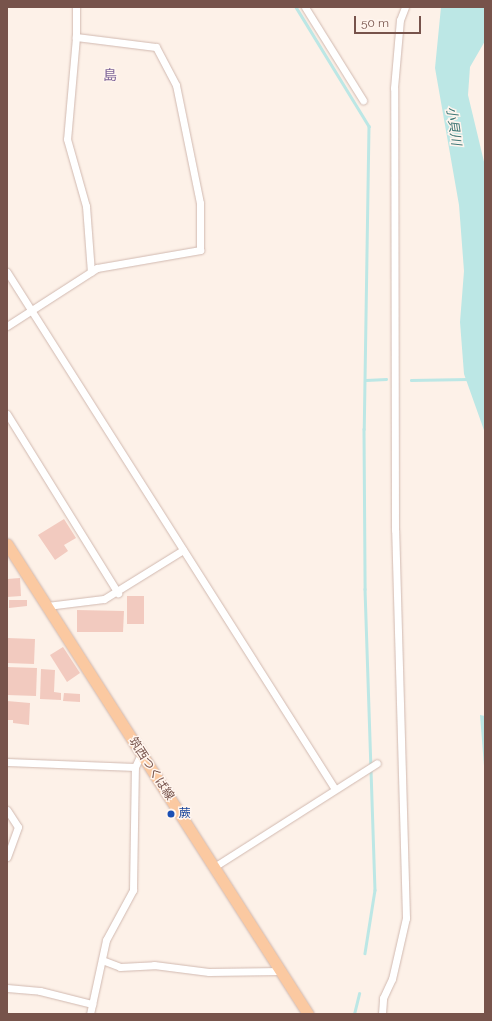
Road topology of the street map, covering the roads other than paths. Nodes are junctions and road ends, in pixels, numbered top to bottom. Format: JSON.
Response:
{"nodes":[{"id":1,"x":76,"y":7,"type":"edge"},
{"id":2,"x":305,"y":7,"type":"edge"},
{"id":3,"x":405,"y":7,"type":"edge"},
{"id":4,"x":76,"y":37,"type":"junction"},
{"id":5,"x":363,"y":100,"type":"dead end"},
{"id":6,"x":7,"y":272,"type":"edge"},
{"id":7,"x":90,"y":272,"type":"junction"},
{"id":8,"x":32,"y":311,"type":"junction"},
{"id":9,"x":7,"y":326,"type":"edge"},
{"id":10,"x":7,"y":414,"type":"edge"},
{"id":11,"x":7,"y":544,"type":"edge"},
{"id":12,"x":182,"y":550,"type":"junction"},
{"id":13,"x":118,"y":593,"type":"junction"},
{"id":14,"x":46,"y":606,"type":"junction"},
{"id":15,"x":141,"y":754,"type":"junction"},
{"id":16,"x":7,"y":762,"type":"edge"},
{"id":17,"x":376,"y":764,"type":"dead end"},
{"id":18,"x":135,"y":766,"type":"junction"},
{"id":19,"x":335,"y":789,"type":"junction"},
{"id":20,"x":7,"y":810,"type":"edge"},
{"id":21,"x":7,"y":857,"type":"edge"},
{"id":22,"x":214,"y":867,"type":"junction"},
{"id":23,"x":102,"y":960,"type":"junction"},
{"id":24,"x":281,"y":971,"type":"junction"},
{"id":25,"x":7,"y":988,"type":"edge"},
{"id":26,"x":92,"y":1004,"type":"junction"},
{"id":27,"x":90,"y":1014,"type":"edge"},
{"id":28,"x":308,"y":1014,"type":"edge"},
{"id":29,"x":382,"y":1014,"type":"edge"}],
"edges":[{"from":1,"to":4,"type":"street"},
{"from":2,"to":5,"type":"street"},
{"from":3,"to":29,"type":"street"},
{"from":4,"to":7,"type":"street"},
{"from":4,"to":7,"type":"street"},
{"from":6,"to":8,"type":"street"},
{"from":7,"to":8,"type":"street"},
{"from":8,"to":9,"type":"street"},
{"from":8,"to":12,"type":"street"},
{"from":10,"to":13,"type":"street"},
{"from":11,"to":14,"type":"main road","name":"筑西つくば線"},
{"from":12,"to":13,"type":"street"},
{"from":12,"to":19,"type":"street"},
{"from":13,"to":14,"type":"street"},
{"from":14,"to":15,"type":"main road","name":"筑西つくば線"},
{"from":15,"to":18,"type":"street"},
{"from":15,"to":22,"type":"main road","name":"筑西つくば線"},
{"from":16,"to":18,"type":"street"},
{"from":17,"to":19,"type":"street"},
{"from":18,"to":23,"type":"street"},
{"from":19,"to":22,"type":"street"},
{"from":20,"to":21,"type":"street"},
{"from":22,"to":24,"type":"main road","name":"筑西つくば線"},
{"from":23,"to":24,"type":"street"},
{"from":23,"to":26,"type":"street"},
{"from":24,"to":28,"type":"main road","name":"筑西つくば線"},
{"from":25,"to":26,"type":"street"},
{"from":26,"to":27,"type":"street"}]}
